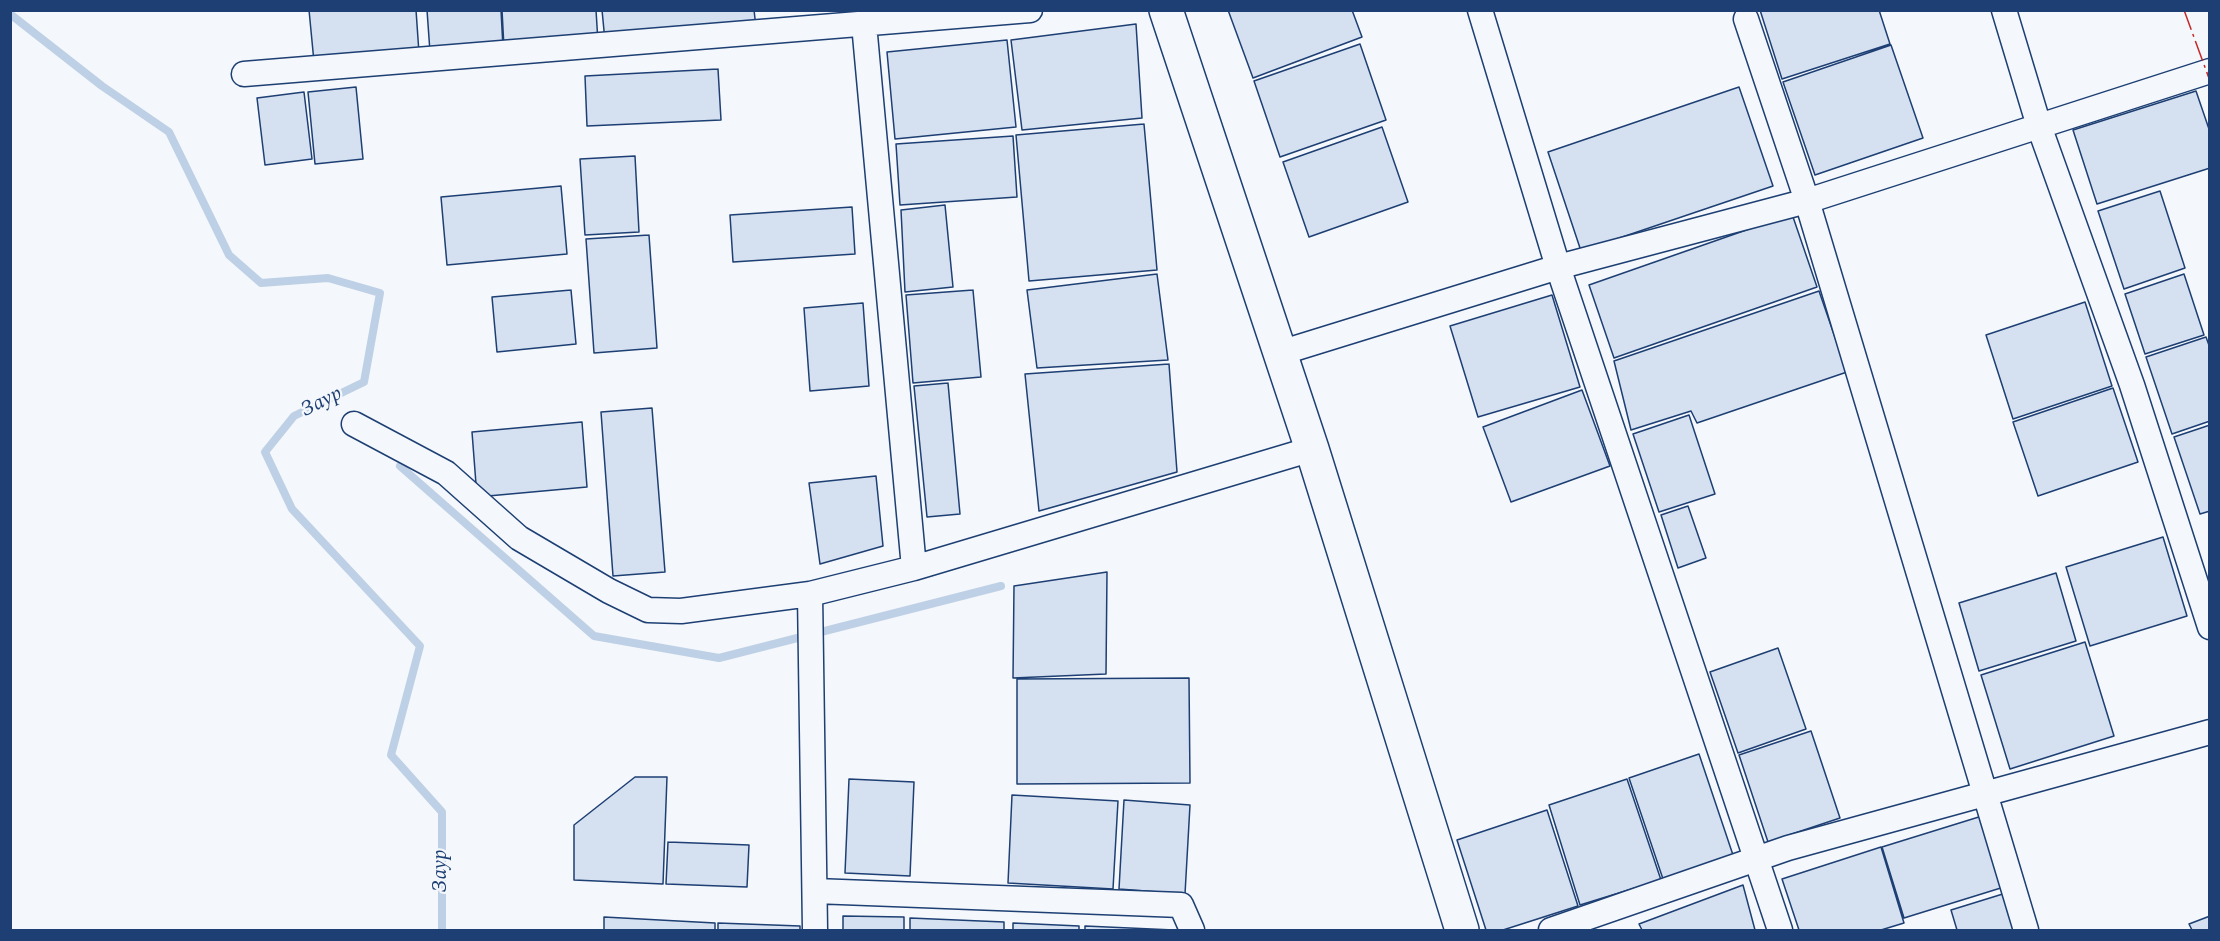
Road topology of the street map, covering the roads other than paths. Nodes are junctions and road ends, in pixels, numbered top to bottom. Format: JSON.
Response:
{"nodes":[{"id":1,"x":1030,"y":10,"type":"edge"},
{"id":2,"x":1167,"y":10,"type":"edge"},
{"id":3,"x":1480,"y":10,"type":"edge"},
{"id":4,"x":2004,"y":10,"type":"edge"},
{"id":5,"x":1746,"y":19,"type":"dead end"},
{"id":6,"x":864,"y":24,"type":"junction"},
{"id":7,"x":2210,"y":71,"type":"edge"},
{"id":8,"x":244,"y":74,"type":"dead end"},
{"id":9,"x":2039,"y":126,"type":"junction"},
{"id":10,"x":1807,"y":201,"type":"junction"},
{"id":11,"x":1558,"y":267,"type":"junction"},
{"id":12,"x":1280,"y":353,"type":"junction"},
{"id":13,"x":354,"y":424,"type":"dead end"},
{"id":14,"x":1312,"y":449,"type":"junction"},
{"id":15,"x":914,"y":568,"type":"junction"},
{"id":16,"x":810,"y":594,"type":"junction"},
{"id":17,"x":2210,"y":627,"type":"edge"},
{"id":18,"x":2210,"y":732,"type":"edge"},
{"id":19,"x":1983,"y":793,"type":"junction"},
{"id":20,"x":1758,"y":858,"type":"junction"},
{"id":21,"x":814,"y":891,"type":"junction"},
{"id":22,"x":815,"y":930,"type":"edge"},
{"id":23,"x":1192,"y":930,"type":"edge"},
{"id":24,"x":1462,"y":930,"type":"edge"},
{"id":25,"x":1551,"y":930,"type":"edge"},
{"id":26,"x":1780,"y":930,"type":"edge"},
{"id":27,"x":2026,"y":930,"type":"edge"}],
"edges":[{"from":1,"to":6,"type":"street"},
{"from":2,"to":12,"type":"street"},
{"from":3,"to":11,"type":"street"},
{"from":4,"to":9,"type":"street"},
{"from":5,"to":10,"type":"street"},
{"from":6,"to":8,"type":"street"},
{"from":6,"to":15,"type":"street"},
{"from":7,"to":9,"type":"street"},
{"from":9,"to":10,"type":"street"},
{"from":9,"to":17,"type":"street"},
{"from":10,"to":11,"type":"street"},
{"from":10,"to":19,"type":"street"},
{"from":11,"to":12,"type":"street"},
{"from":11,"to":20,"type":"street"},
{"from":12,"to":14,"type":"street"},
{"from":13,"to":16,"type":"street"},
{"from":14,"to":15,"type":"street"},
{"from":14,"to":24,"type":"street"},
{"from":15,"to":16,"type":"street"},
{"from":16,"to":21,"type":"street"},
{"from":18,"to":19,"type":"street"},
{"from":19,"to":20,"type":"street"},
{"from":19,"to":27,"type":"street"},
{"from":20,"to":25,"type":"street"},
{"from":20,"to":26,"type":"street"},
{"from":21,"to":22,"type":"street"},
{"from":21,"to":23,"type":"street"}]}
